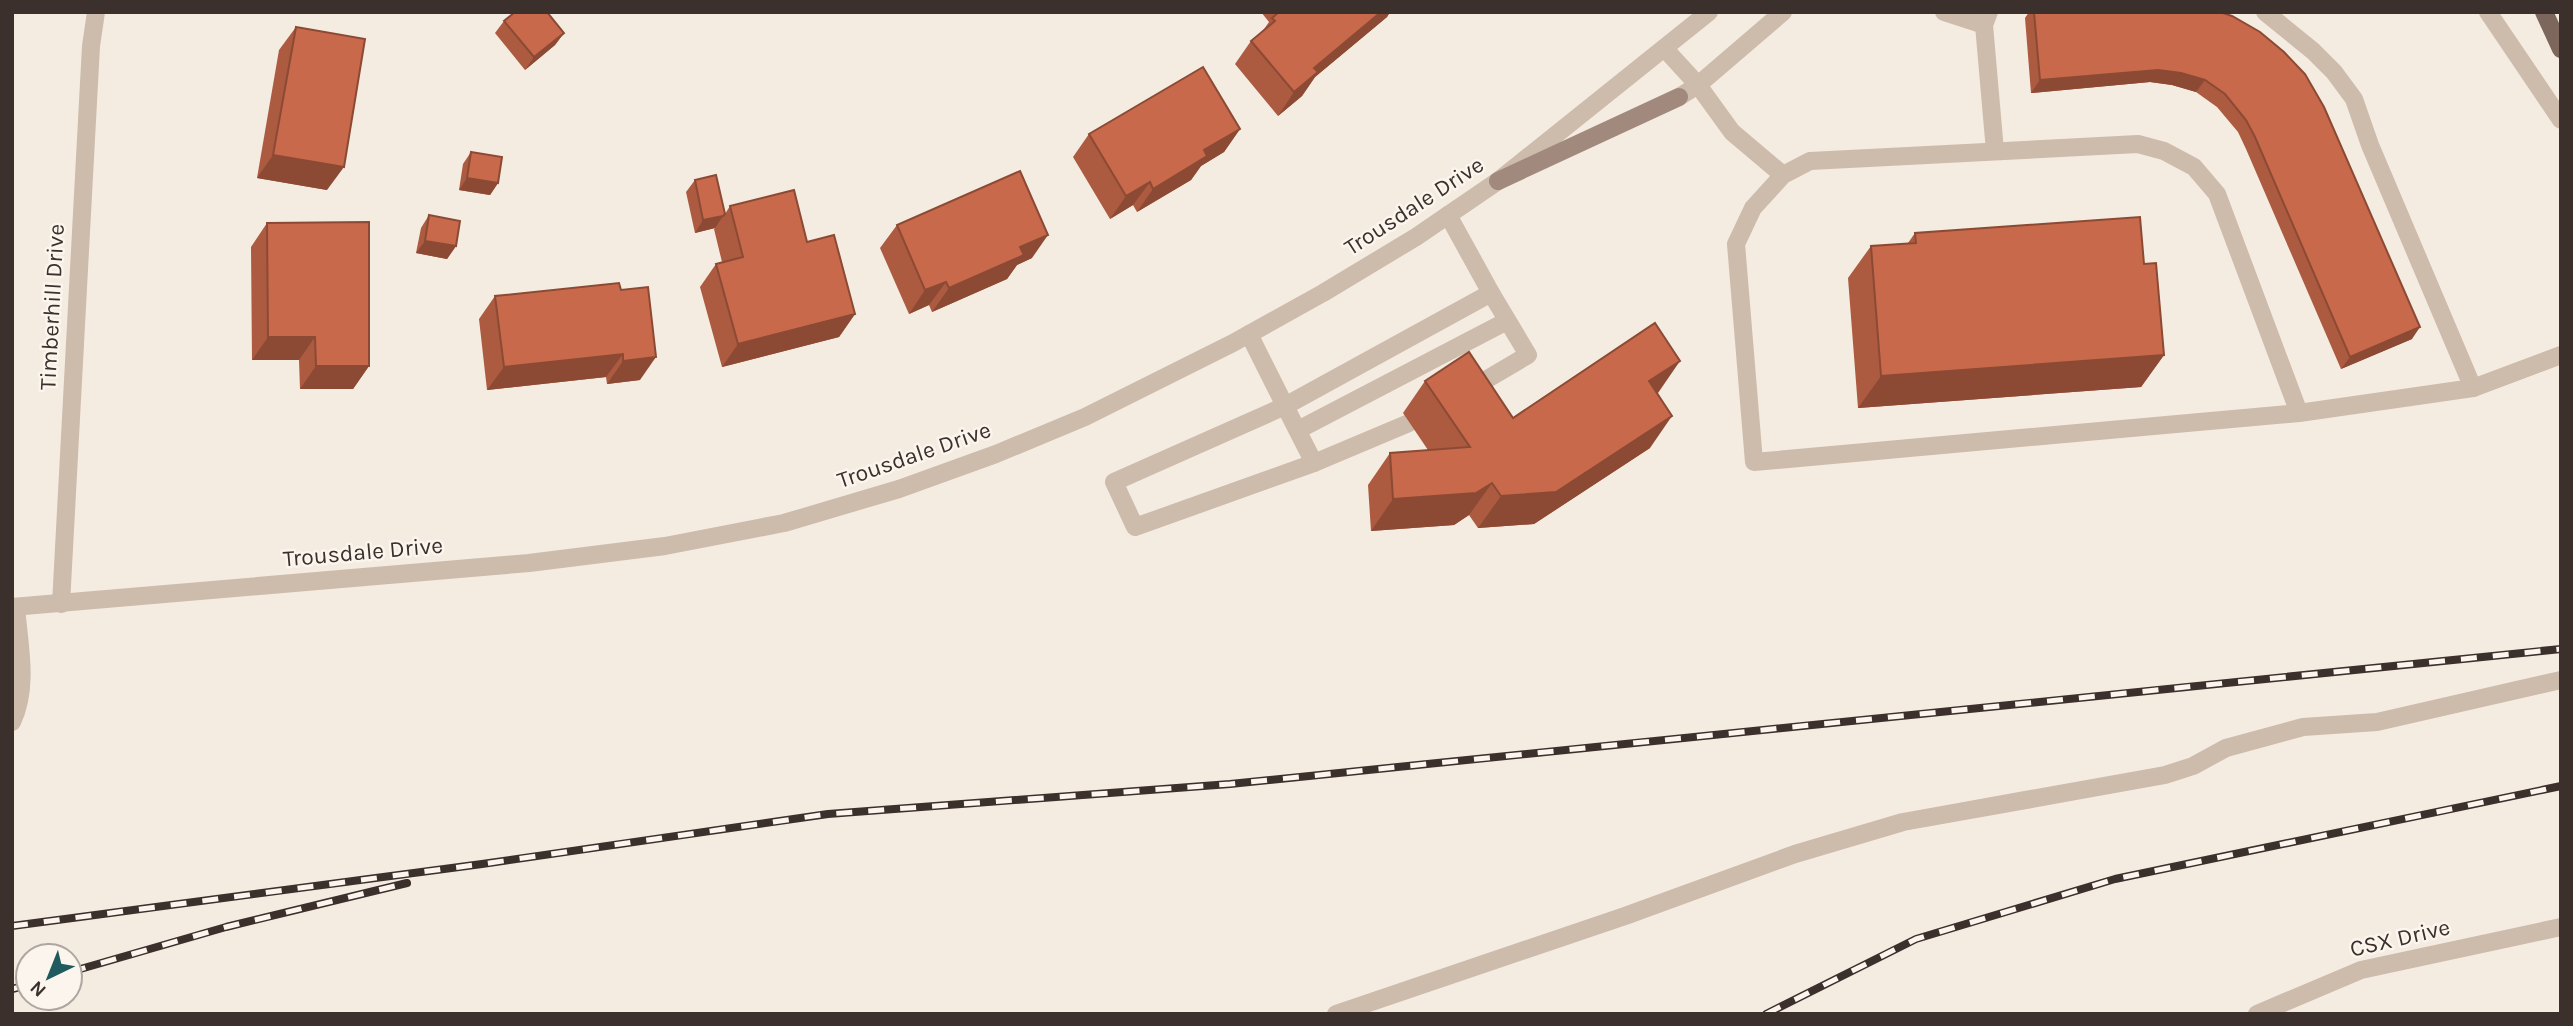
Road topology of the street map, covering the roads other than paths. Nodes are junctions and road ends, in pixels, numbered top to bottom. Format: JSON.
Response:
{"nodes":[{"id":1,"x":96,"y":12,"type":"edge"},
{"id":2,"x":1709,"y":12,"type":"edge"},
{"id":3,"x":1783,"y":12,"type":"edge"},
{"id":4,"x":1944,"y":12,"type":"edge"},
{"id":5,"x":2265,"y":12,"type":"edge"},
{"id":6,"x":2488,"y":12,"type":"edge"},
{"id":7,"x":2543,"y":12,"type":"edge"},
{"id":8,"x":1987,"y":19,"type":"edge"},
{"id":9,"x":1665,"y":49,"type":"junction"},
{"id":10,"x":2561,"y":49,"type":"edge"},
{"id":11,"x":1698,"y":85,"type":"junction"},
{"id":12,"x":1679,"y":97,"type":"joint"},
{"id":13,"x":2561,"y":120,"type":"edge"},
{"id":14,"x":1995,"y":151,"type":"junction"},
{"id":15,"x":1783,"y":175,"type":"junction"},
{"id":16,"x":1497,"y":181,"type":"junction"},
{"id":17,"x":1448,"y":215,"type":"junction"},
{"id":18,"x":1491,"y":293,"type":"junction"},
{"id":19,"x":1507,"y":321,"type":"junction"},
{"id":20,"x":1249,"y":334,"type":"junction"},
{"id":21,"x":2561,"y":355,"type":"edge"},
{"id":22,"x":2473,"y":388,"type":"junction"},
{"id":23,"x":1456,"y":398,"type":"edge"},
{"id":24,"x":1285,"y":406,"type":"junction"},
{"id":25,"x":2299,"y":413,"type":"junction"},
{"id":26,"x":1409,"y":423,"type":"dead end"},
{"id":27,"x":1298,"y":430,"type":"junction"},
{"id":28,"x":1314,"y":463,"type":"junction"},
{"id":29,"x":61,"y":604,"type":"junction"},
{"id":30,"x":14,"y":607,"type":"edge"},
{"id":31,"x":2561,"y":680,"type":"edge"},
{"id":32,"x":12,"y":722,"type":"edge"},
{"id":33,"x":2561,"y":927,"type":"edge"},
{"id":34,"x":1336,"y":1014,"type":"edge"},
{"id":35,"x":2257,"y":1014,"type":"edge"}],
"edges":[{"from":1,"to":29,"type":"street","name":"Timberhill Drive"},
{"from":2,"to":9,"type":"street","name":"Trousdale Drive"},
{"from":3,"to":11,"type":"street"},
{"from":4,"to":8,"type":"street"},
{"from":5,"to":22,"type":"street"},
{"from":6,"to":13,"type":"street"},
{"from":7,"to":10,"type":"main road"},
{"from":8,"to":14,"type":"street"},
{"from":9,"to":11,"type":"street"},
{"from":9,"to":16,"type":"street","name":"Trousdale Drive"},
{"from":11,"to":12,"type":"street"},
{"from":11,"to":15,"type":"street"},
{"from":12,"to":16,"type":"main road"},
{"from":14,"to":15,"type":"street"},
{"from":14,"to":25,"type":"street"},
{"from":15,"to":25,"type":"street"},
{"from":16,"to":17,"type":"street","name":"Trousdale Drive"},
{"from":17,"to":18,"type":"street"},
{"from":17,"to":20,"type":"street","name":"Trousdale Drive"},
{"from":18,"to":19,"type":"street"},
{"from":18,"to":24,"type":"street"},
{"from":19,"to":23,"type":"street"},
{"from":19,"to":27,"type":"street"},
{"from":20,"to":24,"type":"street"},
{"from":20,"to":29,"type":"street","name":"Trousdale Drive"},
{"from":21,"to":22,"type":"street"},
{"from":22,"to":25,"type":"street"},
{"from":24,"to":27,"type":"street"},
{"from":24,"to":28,"type":"street"},
{"from":26,"to":28,"type":"street"},
{"from":27,"to":28,"type":"street"},
{"from":29,"to":30,"type":"street","name":"Trousdale Drive"},
{"from":30,"to":32,"type":"street"},
{"from":31,"to":34,"type":"street"},
{"from":33,"to":35,"type":"street","name":"CSX Drive"}]}
